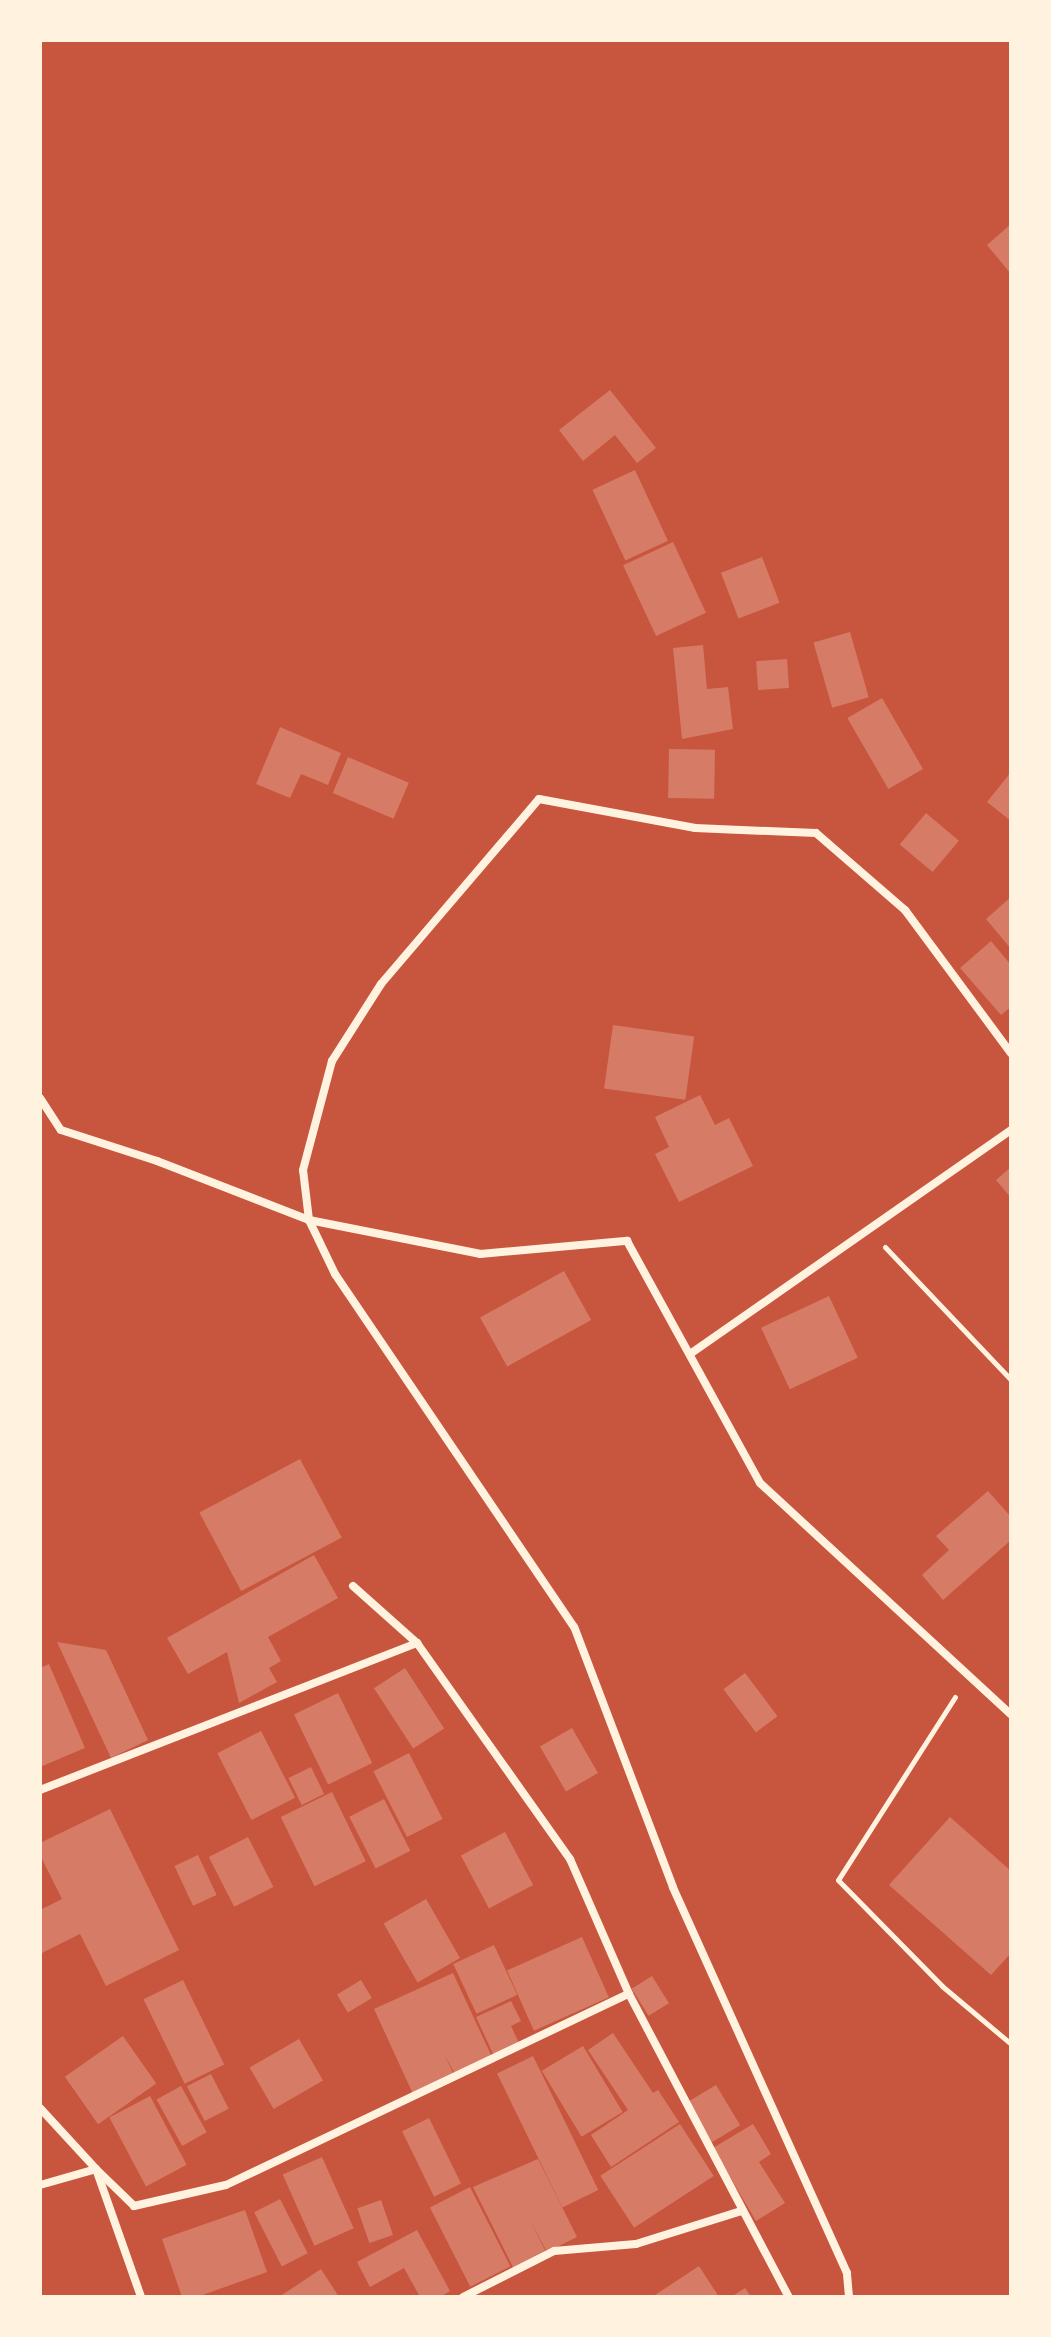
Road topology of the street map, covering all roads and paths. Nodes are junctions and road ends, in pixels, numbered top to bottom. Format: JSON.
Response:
{"nodes":[{"id":1,"x":1011,"y":1053,"type":"edge"},
{"id":2,"x":40,"y":1098,"type":"edge"},
{"id":3,"x":1011,"y":1130,"type":"edge"},
{"id":4,"x":309,"y":1220,"type":"junction"},
{"id":5,"x":867,"y":1229,"type":"junction"},
{"id":6,"x":690,"y":1354,"type":"junction"},
{"id":7,"x":1011,"y":1380,"type":"edge"},
{"id":8,"x":353,"y":1586,"type":"dead end"},
{"id":9,"x":417,"y":1643,"type":"junction"},
{"id":10,"x":969,"y":1676,"type":"junction"},
{"id":11,"x":1011,"y":1715,"type":"edge"},
{"id":12,"x":40,"y":1790,"type":"edge"},
{"id":13,"x":629,"y":1994,"type":"junction"},
{"id":14,"x":1011,"y":2044,"type":"edge"},
{"id":15,"x":40,"y":2108,"type":"edge"},
{"id":16,"x":96,"y":2169,"type":"junction"},
{"id":17,"x":40,"y":2185,"type":"edge"},
{"id":18,"x":741,"y":2211,"type":"junction"},
{"id":19,"x":141,"y":2297,"type":"edge"},
{"id":20,"x":463,"y":2297,"type":"edge"},
{"id":21,"x":789,"y":2297,"type":"edge"},
{"id":22,"x":849,"y":2297,"type":"edge"}],
"edges":[{"from":1,"to":4,"type":"street"},
{"from":2,"to":4,"type":"street"},
{"from":3,"to":5,"type":"street"},
{"from":4,"to":6,"type":"street"},
{"from":4,"to":22,"type":"street"},
{"from":5,"to":6,"type":"street"},
{"from":5,"to":7,"type":"path"},
{"from":6,"to":10,"type":"street"},
{"from":8,"to":9,"type":"street"},
{"from":9,"to":12,"type":"street"},
{"from":9,"to":13,"type":"street"},
{"from":10,"to":11,"type":"street"},
{"from":10,"to":14,"type":"path"},
{"from":13,"to":16,"type":"street"},
{"from":13,"to":18,"type":"street"},
{"from":15,"to":16,"type":"street"},
{"from":16,"to":17,"type":"street"},
{"from":16,"to":19,"type":"street"},
{"from":18,"to":20,"type":"street"},
{"from":18,"to":21,"type":"street"}]}
